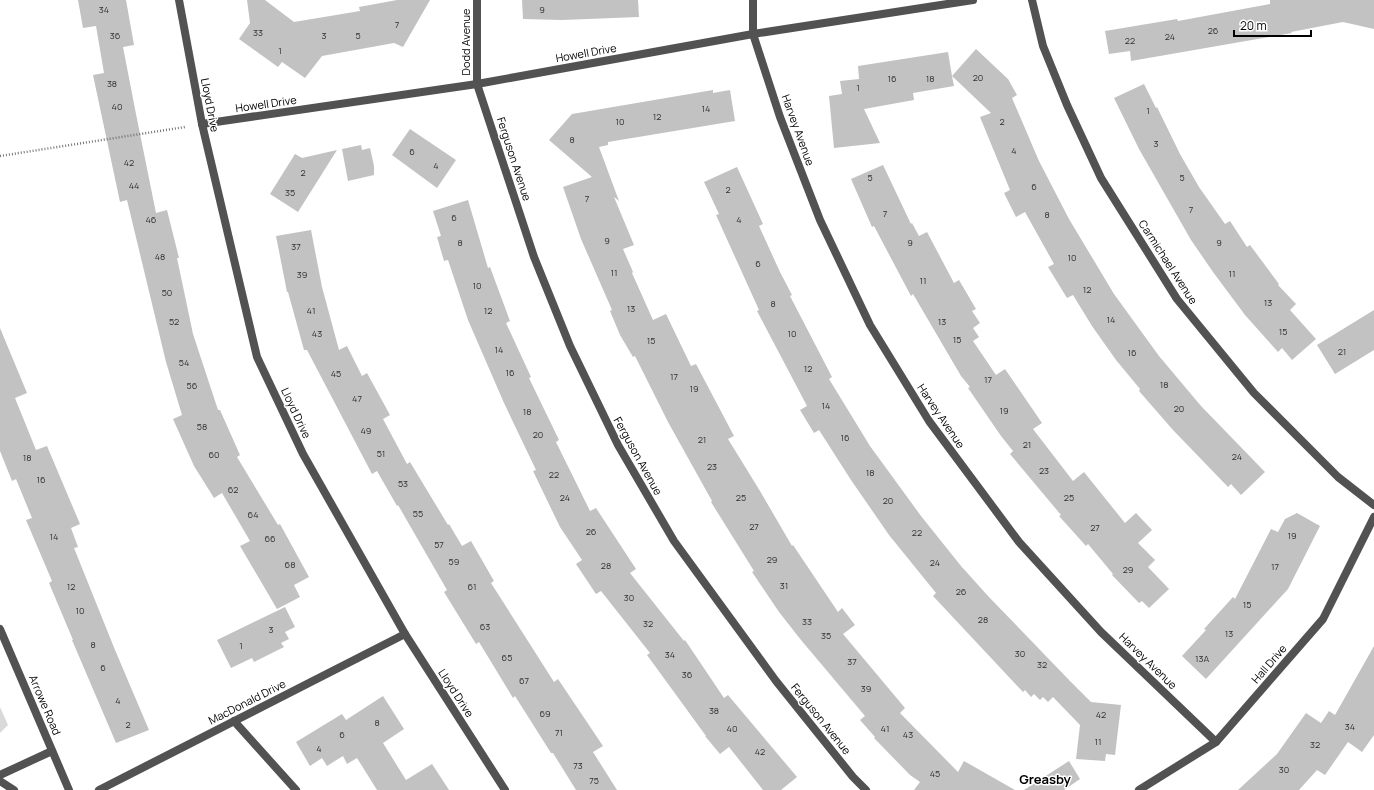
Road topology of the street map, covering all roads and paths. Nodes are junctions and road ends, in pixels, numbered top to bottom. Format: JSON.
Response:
{"nodes":[{"id":1,"x":179,"y":0,"type":"edge"},
{"id":2,"x":477,"y":0,"type":"edge"},
{"id":3,"x":753,"y":0,"type":"edge"},
{"id":4,"x":973,"y":0,"type":"edge"},
{"id":5,"x":1032,"y":0,"type":"edge"},
{"id":6,"x":753,"y":34,"type":"junction"},
{"id":7,"x":477,"y":84,"type":"junction"},
{"id":8,"x":202,"y":124,"type":"junction"},
{"id":9,"x":0,"y":156,"type":"edge"},
{"id":10,"x":1374,"y":505,"type":"edge"},
{"id":11,"x":1374,"y":517,"type":"edge"},
{"id":12,"x":0,"y":629,"type":"edge"},
{"id":13,"x":405,"y":634,"type":"junction"},
{"id":14,"x":234,"y":721,"type":"junction"},
{"id":15,"x":1216,"y":742,"type":"junction"},
{"id":16,"x":52,"y":751,"type":"junction"},
{"id":17,"x":0,"y":775,"type":"edge"},
{"id":18,"x":0,"y":782,"type":"edge"},
{"id":19,"x":14,"y":790,"type":"edge"},
{"id":20,"x":69,"y":790,"type":"edge"},
{"id":21,"x":99,"y":790,"type":"edge"},
{"id":22,"x":296,"y":790,"type":"edge"},
{"id":23,"x":505,"y":790,"type":"edge"},
{"id":24,"x":866,"y":790,"type":"edge"},
{"id":25,"x":1139,"y":790,"type":"edge"}],
"edges":[{"from":1,"to":8,"type":"street","name":"Lloyd Drive"},
{"from":2,"to":7,"type":"street","name":"Dodd Avenue"},
{"from":3,"to":6,"type":"street","name":"Harvey Avenue"},
{"from":4,"to":6,"type":"street","name":"Howell Drive"},
{"from":5,"to":10,"type":"street","name":"Carmichael Avenue"},
{"from":6,"to":7,"type":"street","name":"Howell Drive"},
{"from":6,"to":15,"type":"street","name":"Harvey Avenue"},
{"from":7,"to":8,"type":"street","name":"Howell Drive"},
{"from":7,"to":24,"type":"street","name":"Ferguson Avenue"},
{"from":8,"to":9,"type":"path"},
{"from":8,"to":13,"type":"street","name":"Lloyd Drive"},
{"from":11,"to":15,"type":"street","name":"Hall Drive"},
{"from":12,"to":16,"type":"street","name":"Arrowe Road"},
{"from":13,"to":14,"type":"street","name":"MacDonald Drive"},
{"from":13,"to":23,"type":"street","name":"Lloyd Drive"},
{"from":14,"to":21,"type":"street","name":"MacDonald Drive"},
{"from":14,"to":22,"type":"street"},
{"from":15,"to":25,"type":"street","name":"Hall Drive"},
{"from":16,"to":17,"type":"street"},
{"from":16,"to":20,"type":"street","name":"Arrowe Road"},
{"from":18,"to":19,"type":"street"}]}
